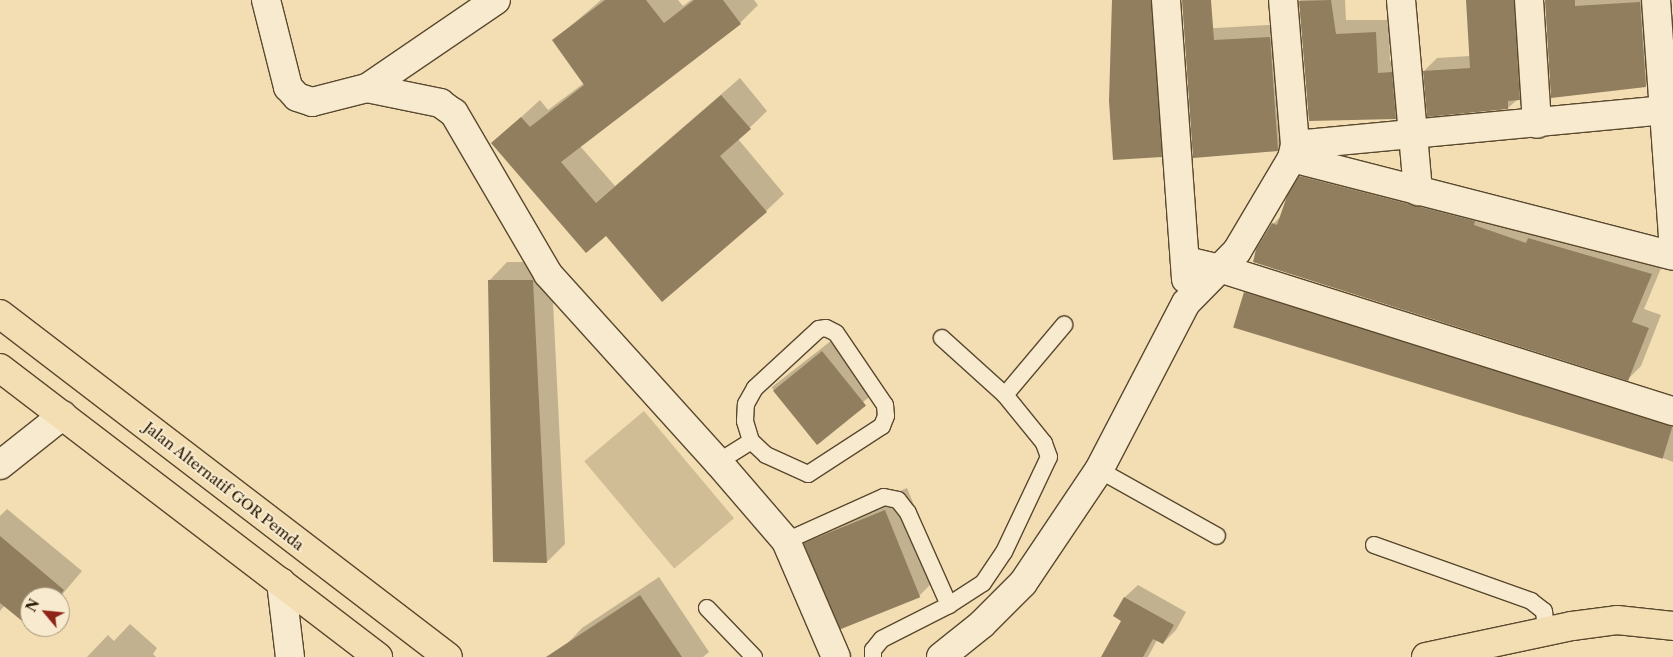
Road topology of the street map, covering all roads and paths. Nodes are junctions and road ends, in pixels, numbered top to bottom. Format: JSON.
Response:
{"nodes":[{"id":1,"x":266,"y":0,"type":"edge"},
{"id":2,"x":496,"y":0,"type":"edge"},
{"id":3,"x":1166,"y":0,"type":"edge"},
{"id":4,"x":1283,"y":0,"type":"edge"},
{"id":5,"x":1401,"y":0,"type":"edge"},
{"id":6,"x":1529,"y":0,"type":"edge"},
{"id":7,"x":1656,"y":0,"type":"edge"},
{"id":8,"x":367,"y":88,"type":"junction"},
{"id":9,"x":1667,"y":110,"type":"edge"},
{"id":10,"x":1537,"y":124,"type":"junction"},
{"id":11,"x":1413,"y":133,"type":"junction"},
{"id":12,"x":1293,"y":152,"type":"junction"},
{"id":13,"x":1418,"y":191,"type":"junction"},
{"id":14,"x":1673,"y":240,"type":"edge"},
{"id":15,"x":1673,"y":256,"type":"edge"},
{"id":16,"x":1186,"y":261,"type":"junction"},
{"id":17,"x":1222,"y":269,"type":"junction"},
{"id":18,"x":1186,"y":303,"type":"junction"},
{"id":19,"x":0,"y":314,"type":"edge"},
{"id":20,"x":1064,"y":325,"type":"dead end"},
{"id":21,"x":942,"y":338,"type":"dead end"},
{"id":22,"x":0,"y":368,"type":"edge"},
{"id":23,"x":1005,"y":395,"type":"junction"},
{"id":24,"x":1673,"y":411,"type":"edge"},
{"id":25,"x":63,"y":415,"type":"junction"},
{"id":26,"x":752,"y":440,"type":"junction"},
{"id":27,"x":718,"y":462,"type":"junction"},
{"id":28,"x":0,"y":466,"type":"edge"},
{"id":29,"x":1099,"y":470,"type":"junction"},
{"id":30,"x":1217,"y":536,"type":"dead end"},
{"id":31,"x":786,"y":542,"type":"junction"},
{"id":32,"x":1374,"y":545,"type":"dead end"},
{"id":33,"x":281,"y":582,"type":"junction"},
{"id":34,"x":949,"y":605,"type":"junction"},
{"id":35,"x":707,"y":608,"type":"dead end"},
{"id":36,"x":1673,"y":626,"type":"edge"},
{"id":37,"x":1546,"y":630,"type":"junction"},
{"id":38,"x":290,"y":657,"type":"edge"},
{"id":39,"x":378,"y":657,"type":"edge"},
{"id":40,"x":448,"y":657,"type":"edge"},
{"id":41,"x":754,"y":657,"type":"edge"},
{"id":42,"x":836,"y":657,"type":"edge"},
{"id":43,"x":873,"y":657,"type":"edge"},
{"id":44,"x":941,"y":657,"type":"edge"},
{"id":45,"x":1426,"y":657,"type":"edge"}],
"edges":[{"from":1,"to":8,"type":"street"},
{"from":2,"to":8,"type":"street"},
{"from":3,"to":16,"type":"street"},
{"from":4,"to":12,"type":"street"},
{"from":5,"to":11,"type":"street"},
{"from":6,"to":10,"type":"street"},
{"from":7,"to":9,"type":"street"},
{"from":8,"to":27,"type":"street"},
{"from":9,"to":10,"type":"street"},
{"from":9,"to":14,"type":"street"},
{"from":10,"to":11,"type":"street"},
{"from":11,"to":12,"type":"street"},
{"from":11,"to":13,"type":"street"},
{"from":12,"to":13,"type":"street"},
{"from":12,"to":17,"type":"street"},
{"from":13,"to":15,"type":"street"},
{"from":16,"to":17,"type":"street"},
{"from":16,"to":18,"type":"street"},
{"from":17,"to":18,"type":"street"},
{"from":17,"to":24,"type":"street"},
{"from":18,"to":29,"type":"street"},
{"from":19,"to":40,"type":"main road","name":"Jalan Alternatif GOR Pemda"},
{"from":20,"to":23,"type":"lane"},
{"from":21,"to":23,"type":"lane"},
{"from":22,"to":25,"type":"main road"},
{"from":23,"to":34,"type":"lane"},
{"from":25,"to":28,"type":"street"},
{"from":25,"to":33,"type":"main road"},
{"from":26,"to":26,"type":"lane"},
{"from":26,"to":27,"type":"lane"},
{"from":27,"to":31,"type":"street"},
{"from":29,"to":30,"type":"lane"},
{"from":29,"to":44,"type":"street"},
{"from":31,"to":34,"type":"lane"},
{"from":31,"to":42,"type":"street"},
{"from":32,"to":37,"type":"lane"},
{"from":33,"to":38,"type":"street"},
{"from":33,"to":39,"type":"main road"},
{"from":34,"to":43,"type":"lane"},
{"from":35,"to":41,"type":"lane"},
{"from":36,"to":37,"type":"main road"},
{"from":37,"to":45,"type":"main road"}]}
